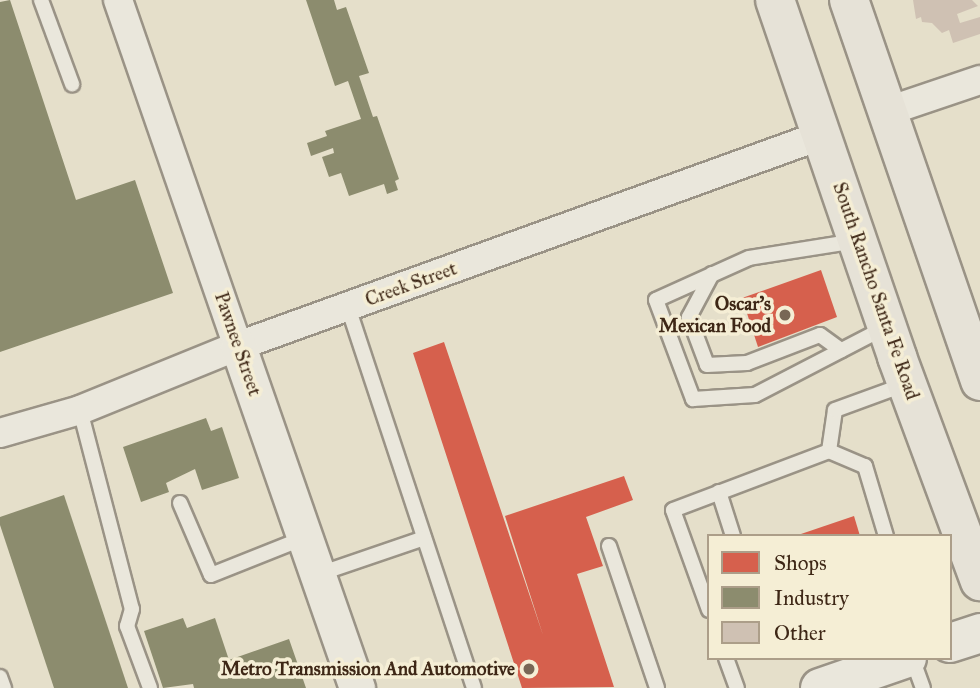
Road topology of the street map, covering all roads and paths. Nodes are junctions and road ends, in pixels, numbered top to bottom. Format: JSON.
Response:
{"nodes":[{"id":1,"x":41,"y":0,"type":"edge"},
{"id":2,"x":118,"y":0,"type":"edge"},
{"id":3,"x":775,"y":0,"type":"edge"},
{"id":4,"x":849,"y":0,"type":"edge"},
{"id":5,"x":980,"y":80,"type":"edge"},
{"id":6,"x":72,"y":84,"type":"dead end"},
{"id":7,"x":888,"y":111,"type":"junction"},
{"id":8,"x":822,"y":135,"type":"junction"},
{"id":9,"x":858,"y":241,"type":"junction"},
{"id":10,"x":712,"y":274,"type":"junction"},
{"id":11,"x":348,"y":307,"type":"junction"},
{"id":12,"x":887,"y":326,"type":"junction"},
{"id":13,"x":238,"y":346,"type":"junction"},
{"id":14,"x":841,"y":350,"type":"junction"},
{"id":15,"x":977,"y":363,"type":"edge"},
{"id":16,"x":907,"y":383,"type":"junction"},
{"id":17,"x":80,"y":410,"type":"junction"},
{"id":18,"x":0,"y":433,"type":"edge"},
{"id":19,"x":829,"y":451,"type":"junction"},
{"id":20,"x":719,"y":492,"type":"junction"},
{"id":21,"x":180,"y":503,"type":"dead end"},
{"id":22,"x":732,"y":534,"type":"edge"},
{"id":23,"x":886,"y":534,"type":"edge"},
{"id":24,"x":305,"y":537,"type":"junction"},
{"id":25,"x":424,"y":538,"type":"junction"},
{"id":26,"x":609,"y":546,"type":"dead end"},
{"id":27,"x":319,"y":574,"type":"junction"},
{"id":28,"x":980,"y":581,"type":"edge"},
{"id":29,"x":707,"y":604,"type":"edge"},
{"id":30,"x":980,"y":634,"type":"edge"},
{"id":31,"x":952,"y":642,"type":"edge"},
{"id":32,"x":727,"y":660,"type":"edge"},
{"id":33,"x":904,"y":660,"type":"edge"},
{"id":34,"x":911,"y":660,"type":"edge"},
{"id":35,"x":0,"y":677,"type":"edge"},
{"id":36,"x":4,"y":688,"type":"edge"},
{"id":37,"x":150,"y":688,"type":"edge"},
{"id":38,"x":358,"y":688,"type":"edge"},
{"id":39,"x":474,"y":688,"type":"edge"},
{"id":40,"x":657,"y":688,"type":"edge"},
{"id":41,"x":737,"y":688,"type":"edge"},
{"id":42,"x":820,"y":688,"type":"edge"},
{"id":43,"x":923,"y":688,"type":"edge"}],
"edges":[{"from":1,"to":6,"type":"lane"},
{"from":2,"to":13,"type":"street","name":"Pawnee Street"},
{"from":3,"to":8,"type":"main road","name":"South Rancho Santa Fe Road"},
{"from":4,"to":7,"type":"main road"},
{"from":5,"to":7,"type":"street"},
{"from":7,"to":15,"type":"main road"},
{"from":8,"to":9,"type":"main road","name":"South Rancho Santa Fe Road"},
{"from":8,"to":11,"type":"street","name":"Creek Street"},
{"from":9,"to":10,"type":"lane"},
{"from":9,"to":12,"type":"main road","name":"South Rancho Santa Fe Road"},
{"from":10,"to":14,"type":"lane"},
{"from":10,"to":14,"type":"lane"},
{"from":11,"to":13,"type":"street","name":"Creek Street"},
{"from":11,"to":25,"type":"lane"},
{"from":12,"to":14,"type":"lane"},
{"from":12,"to":16,"type":"main road","name":"South Rancho Santa Fe Road"},
{"from":13,"to":17,"type":"street","name":"Creek Street"},
{"from":13,"to":24,"type":"street","name":"Pawnee Street"},
{"from":16,"to":19,"type":"lane"},
{"from":16,"to":28,"type":"main road","name":"South Rancho Santa Fe Road"},
{"from":17,"to":18,"type":"street","name":"Creek Street"},
{"from":17,"to":37,"type":"lane"},
{"from":19,"to":20,"type":"lane"},
{"from":19,"to":23,"type":"lane"},
{"from":20,"to":22,"type":"lane"},
{"from":20,"to":29,"type":"lane"},
{"from":21,"to":24,"type":"lane"},
{"from":24,"to":27,"type":"street","name":"Pawnee Street"},
{"from":25,"to":27,"type":"lane"},
{"from":25,"to":39,"type":"lane"},
{"from":26,"to":40,"type":"lane"},
{"from":27,"to":38,"type":"street","name":"Pawnee Street"},
{"from":30,"to":31,"type":"main road"},
{"from":32,"to":41,"type":"lane"},
{"from":33,"to":42,"type":"main road"},
{"from":34,"to":43,"type":"lane"},
{"from":35,"to":36,"type":"lane"}]}
